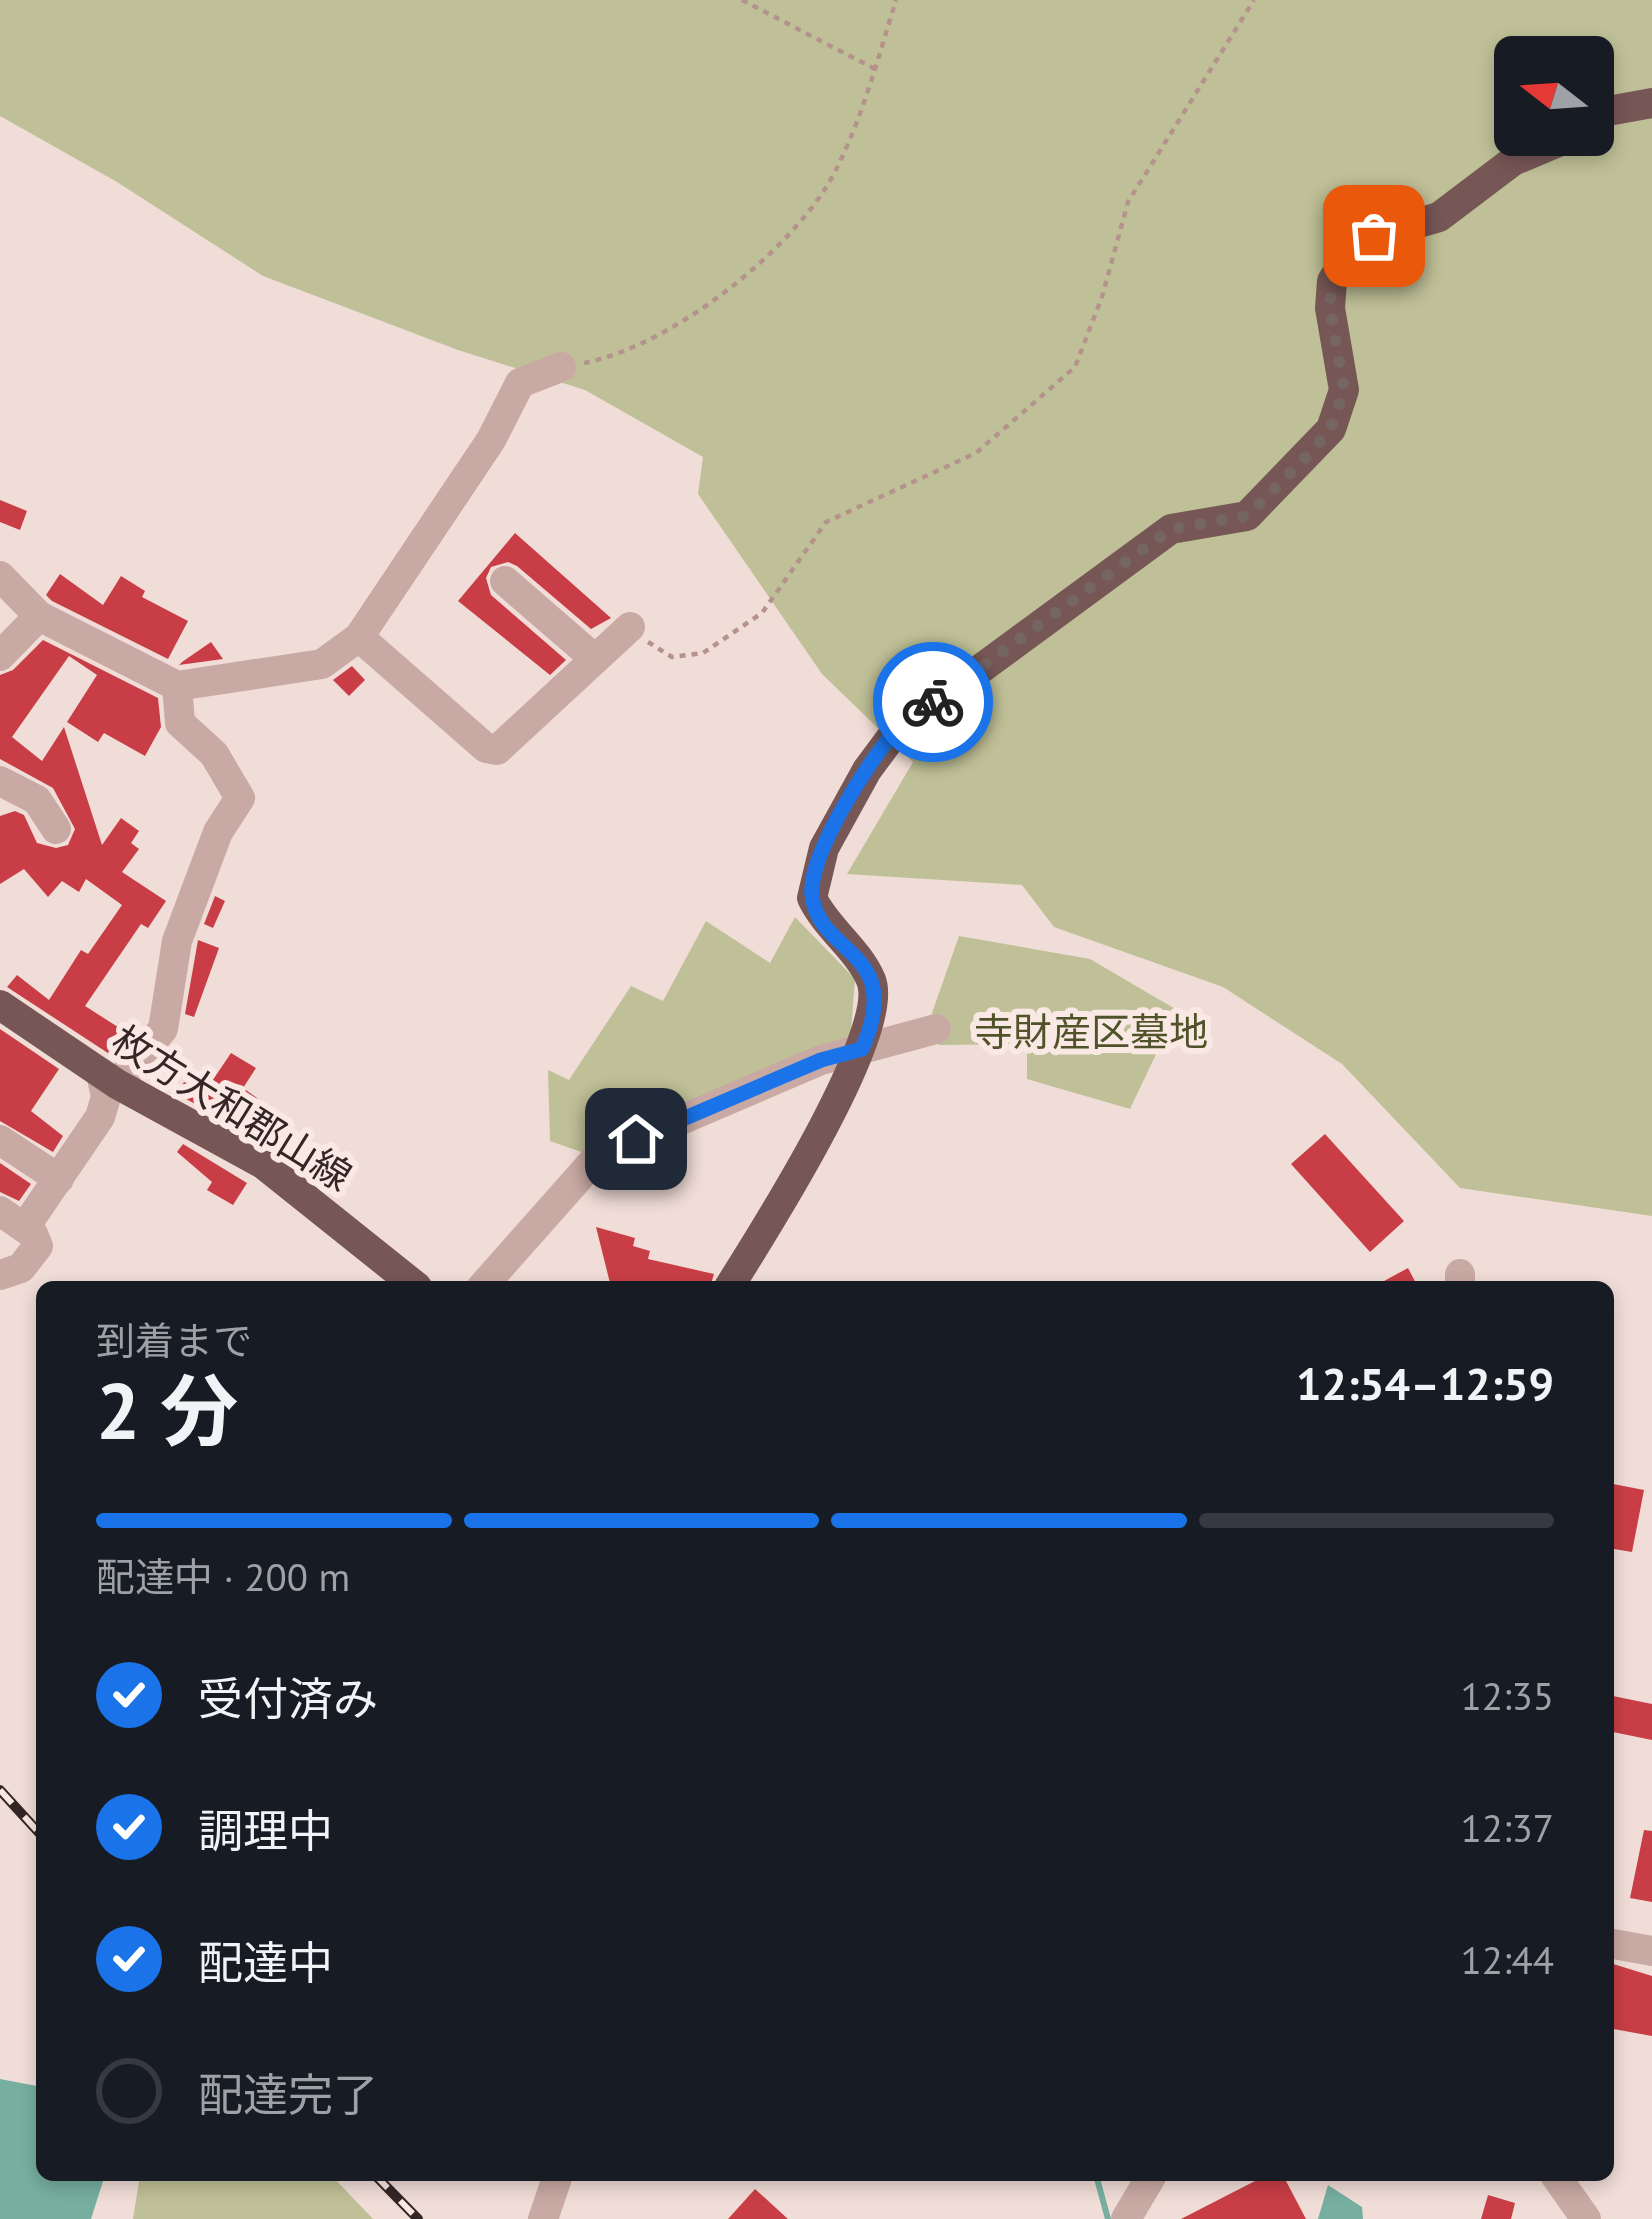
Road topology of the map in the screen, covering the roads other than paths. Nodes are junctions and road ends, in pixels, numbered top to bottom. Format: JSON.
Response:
{"nodes":[{"id":1,"x":1652,"y":103,"type":"edge"},
{"id":2,"x":1614,"y":110,"type":"edge"},
{"id":3,"x":1525,"y":156,"type":"edge"},
{"id":4,"x":561,"y":368,"type":"road end"},
{"id":5,"x":0,"y":576,"type":"edge"},
{"id":6,"x":505,"y":581,"type":"dead end"},
{"id":7,"x":39,"y":616,"type":"junction"},
{"id":8,"x":630,"y":627,"type":"road end"},
{"id":9,"x":359,"y":637,"type":"junction"},
{"id":10,"x":0,"y":656,"type":"edge"},
{"id":11,"x":595,"y":659,"type":"junction"},
{"id":12,"x":177,"y":686,"type":"junction"},
{"id":13,"x":0,"y":781,"type":"edge"},
{"id":14,"x":56,"y":829,"type":"dead end"},
{"id":15,"x":0,"y":1005,"type":"edge"},
{"id":16,"x":936,"y":1029,"type":"dead end"},
{"id":17,"x":862,"y":1049,"type":"junction"},
{"id":18,"x":109,"y":1079,"type":"junction"},
{"id":19,"x":0,"y":1140,"type":"edge"},
{"id":20,"x":59,"y":1179,"type":"junction"},
{"id":21,"x":13,"y":1219,"type":"edge"},
{"id":22,"x":0,"y":1275,"type":"edge"},
{"id":23,"x":409,"y":1281,"type":"edge"},
{"id":24,"x":487,"y":1281,"type":"edge"},
{"id":25,"x":732,"y":1281,"type":"edge"},
{"id":26,"x":1614,"y":1943,"type":"edge"},
{"id":27,"x":1652,"y":1951,"type":"edge"},
{"id":28,"x":556,"y":2181,"type":"edge"},
{"id":29,"x":1148,"y":2181,"type":"edge"},
{"id":30,"x":1559,"y":2181,"type":"edge"},
{"id":31,"x":543,"y":2219,"type":"edge"},
{"id":32,"x":1126,"y":2219,"type":"edge"},
{"id":33,"x":1586,"y":2219,"type":"edge"}],
"edges":[{"from":1,"to":2,"type":"main road"},
{"from":3,"to":17,"type":"main road"},
{"from":4,"to":9,"type":"street"},
{"from":5,"to":7,"type":"street"},
{"from":6,"to":11,"type":"street"},
{"from":7,"to":10,"type":"street"},
{"from":7,"to":12,"type":"street"},
{"from":8,"to":11,"type":"street"},
{"from":9,"to":11,"type":"street"},
{"from":9,"to":12,"type":"street"},
{"from":12,"to":18,"type":"street"},
{"from":13,"to":14,"type":"street"},
{"from":15,"to":18,"type":"main road","name":"枚方大和郡山線"},
{"from":16,"to":17,"type":"street"},
{"from":17,"to":24,"type":"street"},
{"from":17,"to":25,"type":"main road"},
{"from":18,"to":20,"type":"street"},
{"from":18,"to":23,"type":"main road","name":"枚方大和郡山線"},
{"from":19,"to":20,"type":"street"},
{"from":20,"to":21,"type":"street"},
{"from":21,"to":22,"type":"street"},
{"from":26,"to":27,"type":"street"},
{"from":28,"to":31,"type":"street"},
{"from":29,"to":32,"type":"street"},
{"from":30,"to":33,"type":"street"}]}
